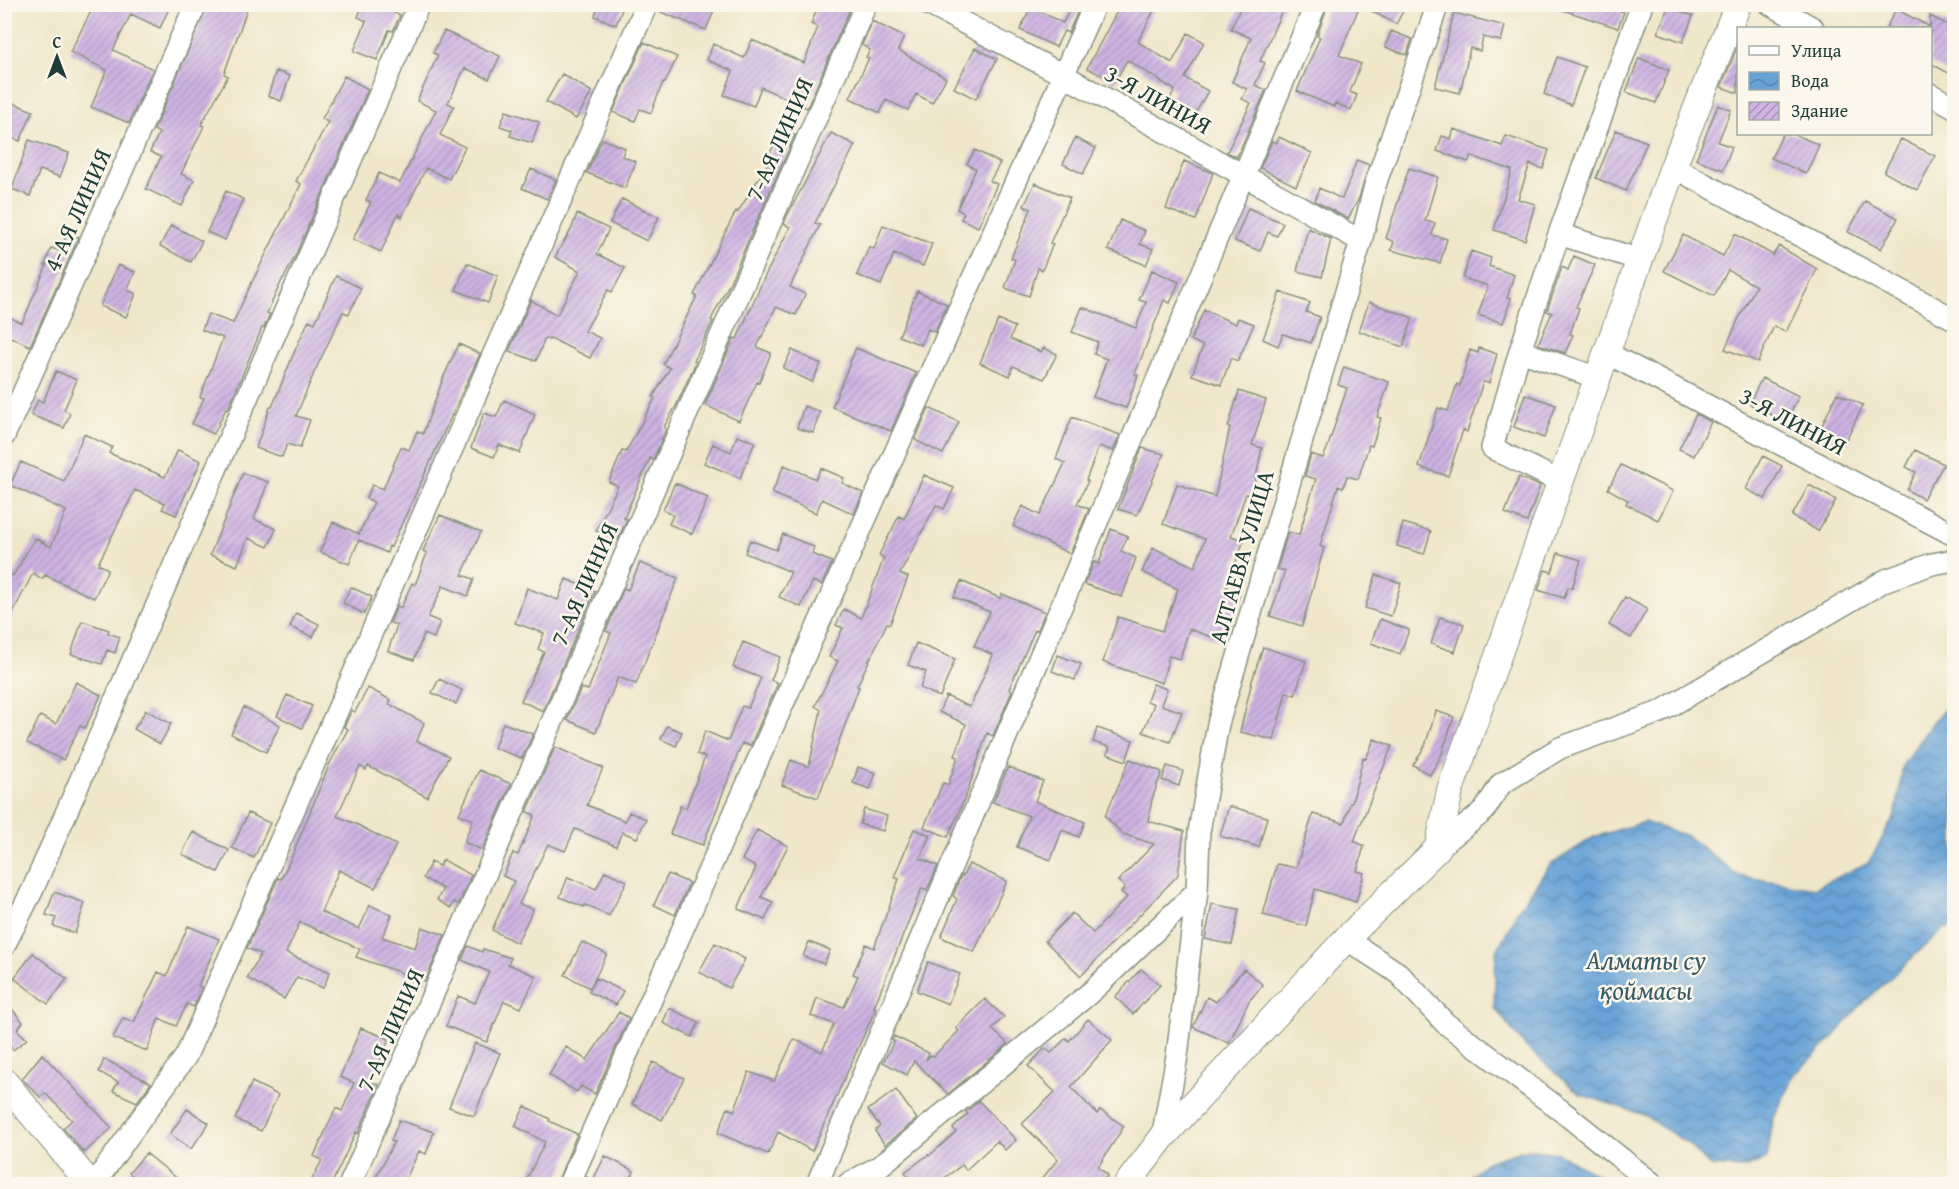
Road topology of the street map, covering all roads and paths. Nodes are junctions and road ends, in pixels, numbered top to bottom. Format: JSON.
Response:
{"nodes":[{"id":1,"x":196,"y":4,"type":"edge"},
{"id":2,"x":419,"y":4,"type":"edge"},
{"id":3,"x":647,"y":4,"type":"edge"},
{"id":4,"x":866,"y":4,"type":"edge"},
{"id":5,"x":928,"y":4,"type":"edge"},
{"id":6,"x":1095,"y":4,"type":"edge"},
{"id":7,"x":1316,"y":4,"type":"edge"},
{"id":8,"x":1438,"y":4,"type":"edge"},
{"id":9,"x":1642,"y":4,"type":"edge"},
{"id":10,"x":1738,"y":4,"type":"edge"},
{"id":11,"x":1770,"y":4,"type":"edge"},
{"id":12,"x":1811,"y":27,"type":"edge"},
{"id":13,"x":1065,"y":76,"type":"junction"},
{"id":14,"x":1932,"y":95,"type":"edge"},
{"id":15,"x":1954,"y":107,"type":"edge"},
{"id":16,"x":1673,"y":167,"type":"junction"},
{"id":17,"x":1243,"y":175,"type":"junction"},
{"id":18,"x":1559,"y":234,"type":"junction"},
{"id":19,"x":1361,"y":241,"type":"junction"},
{"id":20,"x":1640,"y":260,"type":"junction"},
{"id":21,"x":1954,"y":319,"type":"edge"},
{"id":22,"x":1520,"y":351,"type":"junction"},
{"id":23,"x":1607,"y":352,"type":"junction"},
{"id":24,"x":1598,"y":378,"type":"junction"},
{"id":25,"x":4,"y":436,"type":"edge"},
{"id":26,"x":1561,"y":482,"type":"junction"},
{"id":27,"x":1954,"y":535,"type":"edge"},
{"id":28,"x":1954,"y":560,"type":"edge"},
{"id":29,"x":1438,"y":848,"type":"junction"},
{"id":30,"x":1197,"y":891,"type":"junction"},
{"id":31,"x":1346,"y":939,"type":"junction"},
{"id":32,"x":4,"y":946,"type":"edge"},
{"id":33,"x":4,"y":1081,"type":"edge"},
{"id":34,"x":1162,"y":1138,"type":"junction"},
{"id":35,"x":92,"y":1185,"type":"edge"},
{"id":36,"x":350,"y":1185,"type":"edge"},
{"id":37,"x":569,"y":1185,"type":"edge"},
{"id":38,"x":816,"y":1185,"type":"edge"},
{"id":39,"x":848,"y":1185,"type":"edge"},
{"id":40,"x":1127,"y":1185,"type":"edge"},
{"id":41,"x":1653,"y":1185,"type":"edge"}],
"edges":[{"from":1,"to":25,"type":"street","name":"4-АЯ ЛИНИЯ"},
{"from":2,"to":32,"type":"street"},
{"from":3,"to":35,"type":"street"},
{"from":4,"to":36,"type":"street","name":"7-АЯ ЛИНИЯ"},
{"from":5,"to":13,"type":"street","name":"3-Я ЛИНИЯ"},
{"from":6,"to":13,"type":"street"},
{"from":7,"to":17,"type":"street"},
{"from":8,"to":19,"type":"street","name":"АЛТАЕВА УЛИЦА"},
{"from":9,"to":18,"type":"street"},
{"from":10,"to":16,"type":"street"},
{"from":11,"to":12,"type":"street"},
{"from":13,"to":17,"type":"street","name":"3-Я ЛИНИЯ"},
{"from":13,"to":37,"type":"street"},
{"from":14,"to":15,"type":"street"},
{"from":16,"to":20,"type":"street"},
{"from":16,"to":21,"type":"street"},
{"from":17,"to":19,"type":"street","name":"3-Я ЛИНИЯ"},
{"from":17,"to":38,"type":"street"},
{"from":18,"to":20,"type":"street"},
{"from":18,"to":22,"type":"street"},
{"from":19,"to":30,"type":"street","name":"АЛТАЕВА УЛИЦА"},
{"from":20,"to":23,"type":"street"},
{"from":22,"to":24,"type":"street"},
{"from":22,"to":26,"type":"street"},
{"from":23,"to":24,"type":"street"},
{"from":23,"to":27,"type":"street","name":"3-Я ЛИНИЯ"},
{"from":24,"to":26,"type":"street"},
{"from":26,"to":29,"type":"street"},
{"from":28,"to":29,"type":"street"},
{"from":29,"to":31,"type":"street"},
{"from":30,"to":34,"type":"street","name":"АЛТАЕВА УЛИЦА"},
{"from":30,"to":39,"type":"street"},
{"from":31,"to":34,"type":"street"},
{"from":31,"to":41,"type":"street"},
{"from":33,"to":35,"type":"street"},
{"from":34,"to":40,"type":"street"}]}
